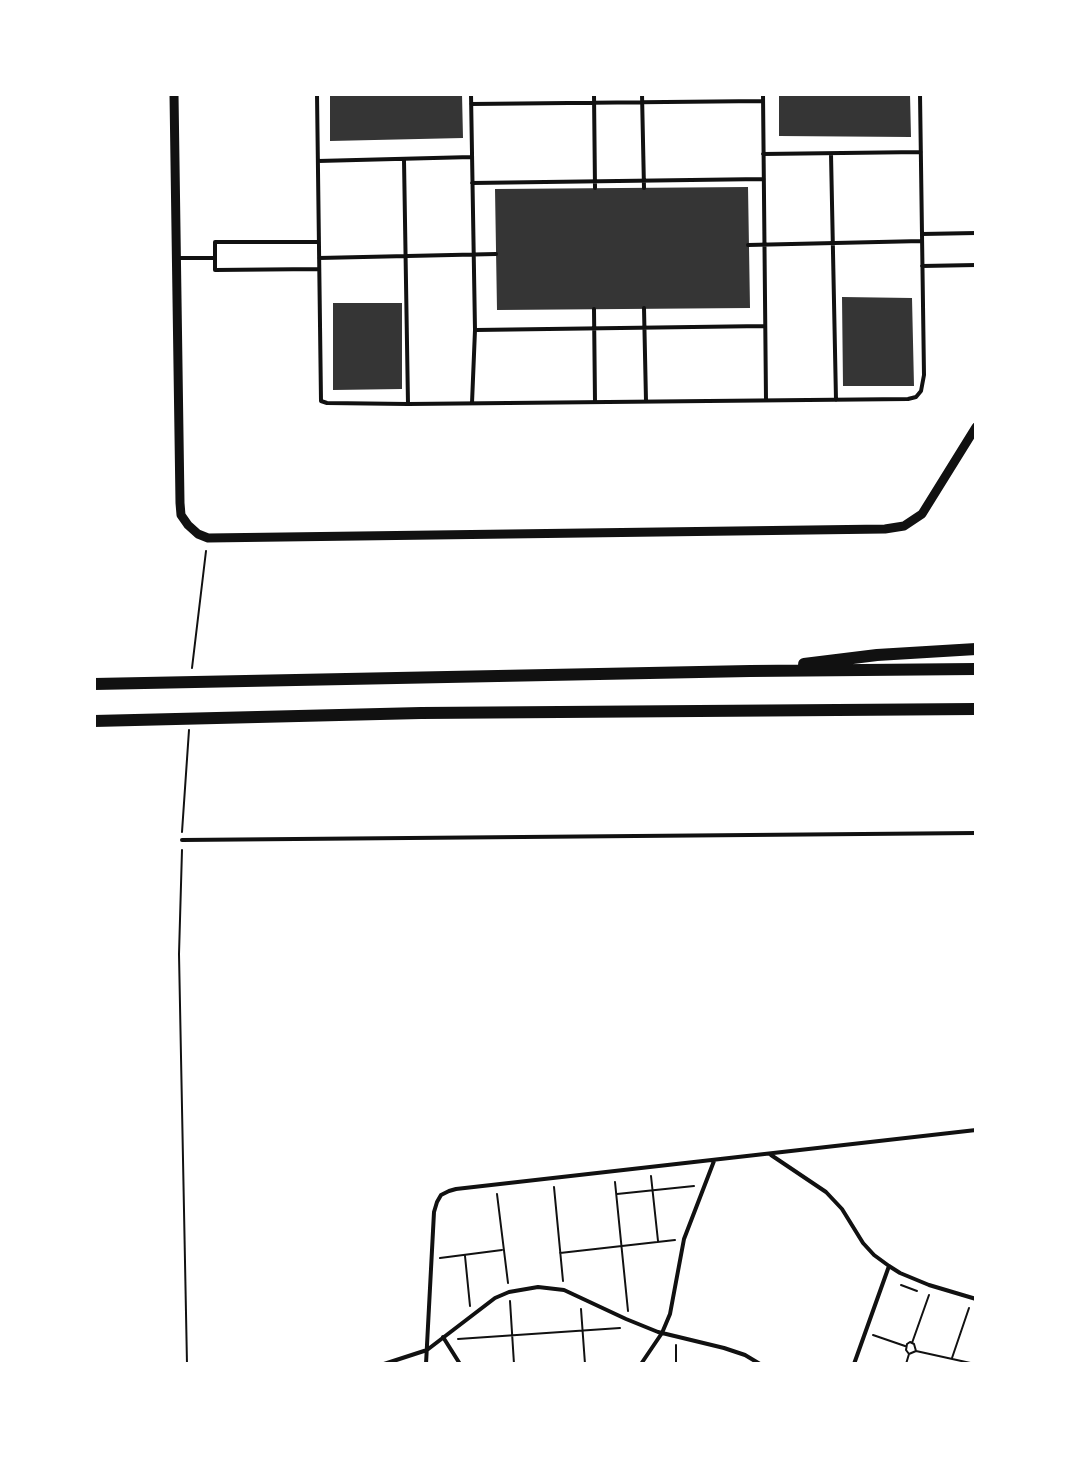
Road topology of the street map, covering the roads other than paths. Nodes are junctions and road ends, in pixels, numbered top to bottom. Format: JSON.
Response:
{"nodes":[{"id":1,"x":174,"y":94,"type":"edge"},
{"id":2,"x":317,"y":94,"type":"edge"},
{"id":3,"x":471,"y":94,"type":"edge"},
{"id":4,"x":594,"y":94,"type":"edge"},
{"id":5,"x":642,"y":94,"type":"edge"},
{"id":6,"x":763,"y":94,"type":"edge"},
{"id":7,"x":920,"y":94,"type":"edge"},
{"id":8,"x":763,"y":101,"type":"junction"},
{"id":9,"x":594,"y":103,"type":"junction"},
{"id":10,"x":642,"y":103,"type":"junction"},
{"id":11,"x":471,"y":104,"type":"junction"},
{"id":12,"x":921,"y":152,"type":"junction"},
{"id":13,"x":763,"y":154,"type":"junction"},
{"id":14,"x":831,"y":154,"type":"junction"},
{"id":15,"x":472,"y":157,"type":"junction"},
{"id":16,"x":404,"y":160,"type":"junction"},
{"id":17,"x":318,"y":161,"type":"junction"},
{"id":18,"x":764,"y":179,"type":"junction"},
{"id":19,"x":644,"y":180,"type":"junction"},
{"id":20,"x":594,"y":181,"type":"junction"},
{"id":21,"x":472,"y":183,"type":"junction"},
{"id":22,"x":595,"y":188,"type":"dead end"},
{"id":23,"x":644,"y":188,"type":"dead end"},
{"id":24,"x":976,"y":233,"type":"edge"},
{"id":25,"x":922,"y":234,"type":"junction"},
{"id":26,"x":922,"y":241,"type":"junction"},
{"id":27,"x":319,"y":242,"type":"junction"},
{"id":28,"x":764,"y":244,"type":"junction"},
{"id":29,"x":832,"y":244,"type":"junction"},
{"id":30,"x":748,"y":245,"type":"dead end"},
{"id":31,"x":474,"y":254,"type":"junction"},
{"id":32,"x":496,"y":254,"type":"dead end"},
{"id":33,"x":406,"y":256,"type":"junction"},
{"id":34,"x":177,"y":258,"type":"junction"},
{"id":35,"x":215,"y":258,"type":"junction"},
{"id":36,"x":319,"y":258,"type":"junction"},
{"id":37,"x":976,"y":265,"type":"edge"},
{"id":38,"x":922,"y":266,"type":"junction"},
{"id":39,"x":319,"y":269,"type":"junction"},
{"id":40,"x":644,"y":308,"type":"dead end"},
{"id":41,"x":594,"y":309,"type":"dead end"},
{"id":42,"x":765,"y":326,"type":"junction"},
{"id":43,"x":594,"y":328,"type":"junction"},
{"id":44,"x":644,"y":328,"type":"junction"},
{"id":45,"x":475,"y":330,"type":"junction"},
{"id":46,"x":766,"y":400,"type":"junction"},
{"id":47,"x":836,"y":400,"type":"junction"},
{"id":48,"x":646,"y":401,"type":"junction"},
{"id":49,"x":595,"y":402,"type":"junction"},
{"id":50,"x":472,"y":403,"type":"junction"},
{"id":51,"x":408,"y":404,"type":"junction"},
{"id":52,"x":976,"y":427,"type":"edge"},
{"id":53,"x":976,"y":649,"type":"edge"},
{"id":54,"x":976,"y":669,"type":"edge"},
{"id":55,"x":750,"y":671,"type":"junction"},
{"id":56,"x":94,"y":684,"type":"edge"},
{"id":57,"x":976,"y":712,"type":"edge"},
{"id":58,"x":94,"y":721,"type":"edge"},
{"id":59,"x":976,"y":833,"type":"edge"},
{"id":60,"x":182,"y":840,"type":"road end"},
{"id":61,"x":976,"y":1130,"type":"edge"},
{"id":62,"x":770,"y":1154,"type":"junction"},
{"id":63,"x":714,"y":1161,"type":"junction"},
{"id":64,"x":889,"y":1266,"type":"junction"},
{"id":65,"x":976,"y":1299,"type":"edge"},
{"id":66,"x":662,"y":1333,"type":"junction"},
{"id":67,"x":445,"y":1335,"type":"junction"},
{"id":68,"x":427,"y":1350,"type":"junction"},
{"id":69,"x":384,"y":1364,"type":"edge"},
{"id":70,"x":426,"y":1364,"type":"edge"},
{"id":71,"x":460,"y":1364,"type":"edge"},
{"id":72,"x":641,"y":1364,"type":"edge"},
{"id":73,"x":760,"y":1364,"type":"edge"},
{"id":74,"x":854,"y":1364,"type":"edge"}],
"edges":[{"from":1,"to":34,"type":"street"},
{"from":2,"to":17,"type":"lane"},
{"from":3,"to":11,"type":"lane"},
{"from":4,"to":9,"type":"lane"},
{"from":5,"to":10,"type":"lane"},
{"from":6,"to":8,"type":"lane"},
{"from":7,"to":12,"type":"lane"},
{"from":8,"to":10,"type":"lane"},
{"from":8,"to":13,"type":"lane"},
{"from":9,"to":10,"type":"lane"},
{"from":9,"to":11,"type":"lane"},
{"from":9,"to":20,"type":"lane"},
{"from":10,"to":19,"type":"lane"},
{"from":11,"to":15,"type":"lane"},
{"from":12,"to":14,"type":"lane"},
{"from":12,"to":25,"type":"lane"},
{"from":13,"to":14,"type":"lane"},
{"from":13,"to":18,"type":"lane"},
{"from":14,"to":29,"type":"lane"},
{"from":15,"to":16,"type":"lane"},
{"from":15,"to":21,"type":"lane"},
{"from":16,"to":17,"type":"lane"},
{"from":16,"to":33,"type":"lane"},
{"from":17,"to":27,"type":"lane"},
{"from":18,"to":19,"type":"lane"},
{"from":18,"to":28,"type":"lane"},
{"from":19,"to":20,"type":"lane"},
{"from":19,"to":23,"type":"lane"},
{"from":20,"to":21,"type":"lane"},
{"from":20,"to":22,"type":"lane"},
{"from":21,"to":31,"type":"lane"},
{"from":24,"to":25,"type":"lane"},
{"from":25,"to":26,"type":"lane"},
{"from":26,"to":29,"type":"lane"},
{"from":26,"to":38,"type":"lane"},
{"from":27,"to":35,"type":"lane"},
{"from":27,"to":36,"type":"lane"},
{"from":28,"to":29,"type":"lane"},
{"from":28,"to":30,"type":"lane"},
{"from":28,"to":42,"type":"lane"},
{"from":29,"to":47,"type":"lane"},
{"from":31,"to":32,"type":"lane"},
{"from":31,"to":33,"type":"lane"},
{"from":31,"to":45,"type":"lane"},
{"from":33,"to":36,"type":"lane"},
{"from":33,"to":51,"type":"lane"},
{"from":34,"to":35,"type":"lane"},
{"from":34,"to":52,"type":"street"},
{"from":35,"to":39,"type":"lane"},
{"from":36,"to":39,"type":"lane"},
{"from":37,"to":38,"type":"lane"},
{"from":38,"to":47,"type":"lane"},
{"from":39,"to":51,"type":"lane"},
{"from":40,"to":44,"type":"lane"},
{"from":41,"to":43,"type":"lane"},
{"from":42,"to":44,"type":"lane"},
{"from":42,"to":46,"type":"lane"},
{"from":43,"to":44,"type":"lane"},
{"from":43,"to":45,"type":"lane"},
{"from":43,"to":49,"type":"lane"},
{"from":44,"to":48,"type":"lane"},
{"from":45,"to":50,"type":"lane"},
{"from":46,"to":47,"type":"lane"},
{"from":46,"to":48,"type":"lane"},
{"from":48,"to":49,"type":"lane"},
{"from":49,"to":50,"type":"lane"},
{"from":50,"to":51,"type":"lane"},
{"from":53,"to":55,"type":"highway"},
{"from":54,"to":55,"type":"highway"},
{"from":55,"to":56,"type":"highway"},
{"from":57,"to":58,"type":"highway"},
{"from":59,"to":60,"type":"lane"},
{"from":61,"to":62,"type":"lane"},
{"from":62,"to":63,"type":"lane"},
{"from":62,"to":64,"type":"lane"},
{"from":63,"to":66,"type":"lane"},
{"from":63,"to":68,"type":"lane"},
{"from":64,"to":65,"type":"lane"},
{"from":64,"to":74,"type":"lane"},
{"from":66,"to":67,"type":"lane"},
{"from":66,"to":72,"type":"lane"},
{"from":66,"to":73,"type":"lane"},
{"from":67,"to":68,"type":"lane"},
{"from":67,"to":71,"type":"lane"},
{"from":68,"to":69,"type":"lane"},
{"from":68,"to":70,"type":"lane"}]}
